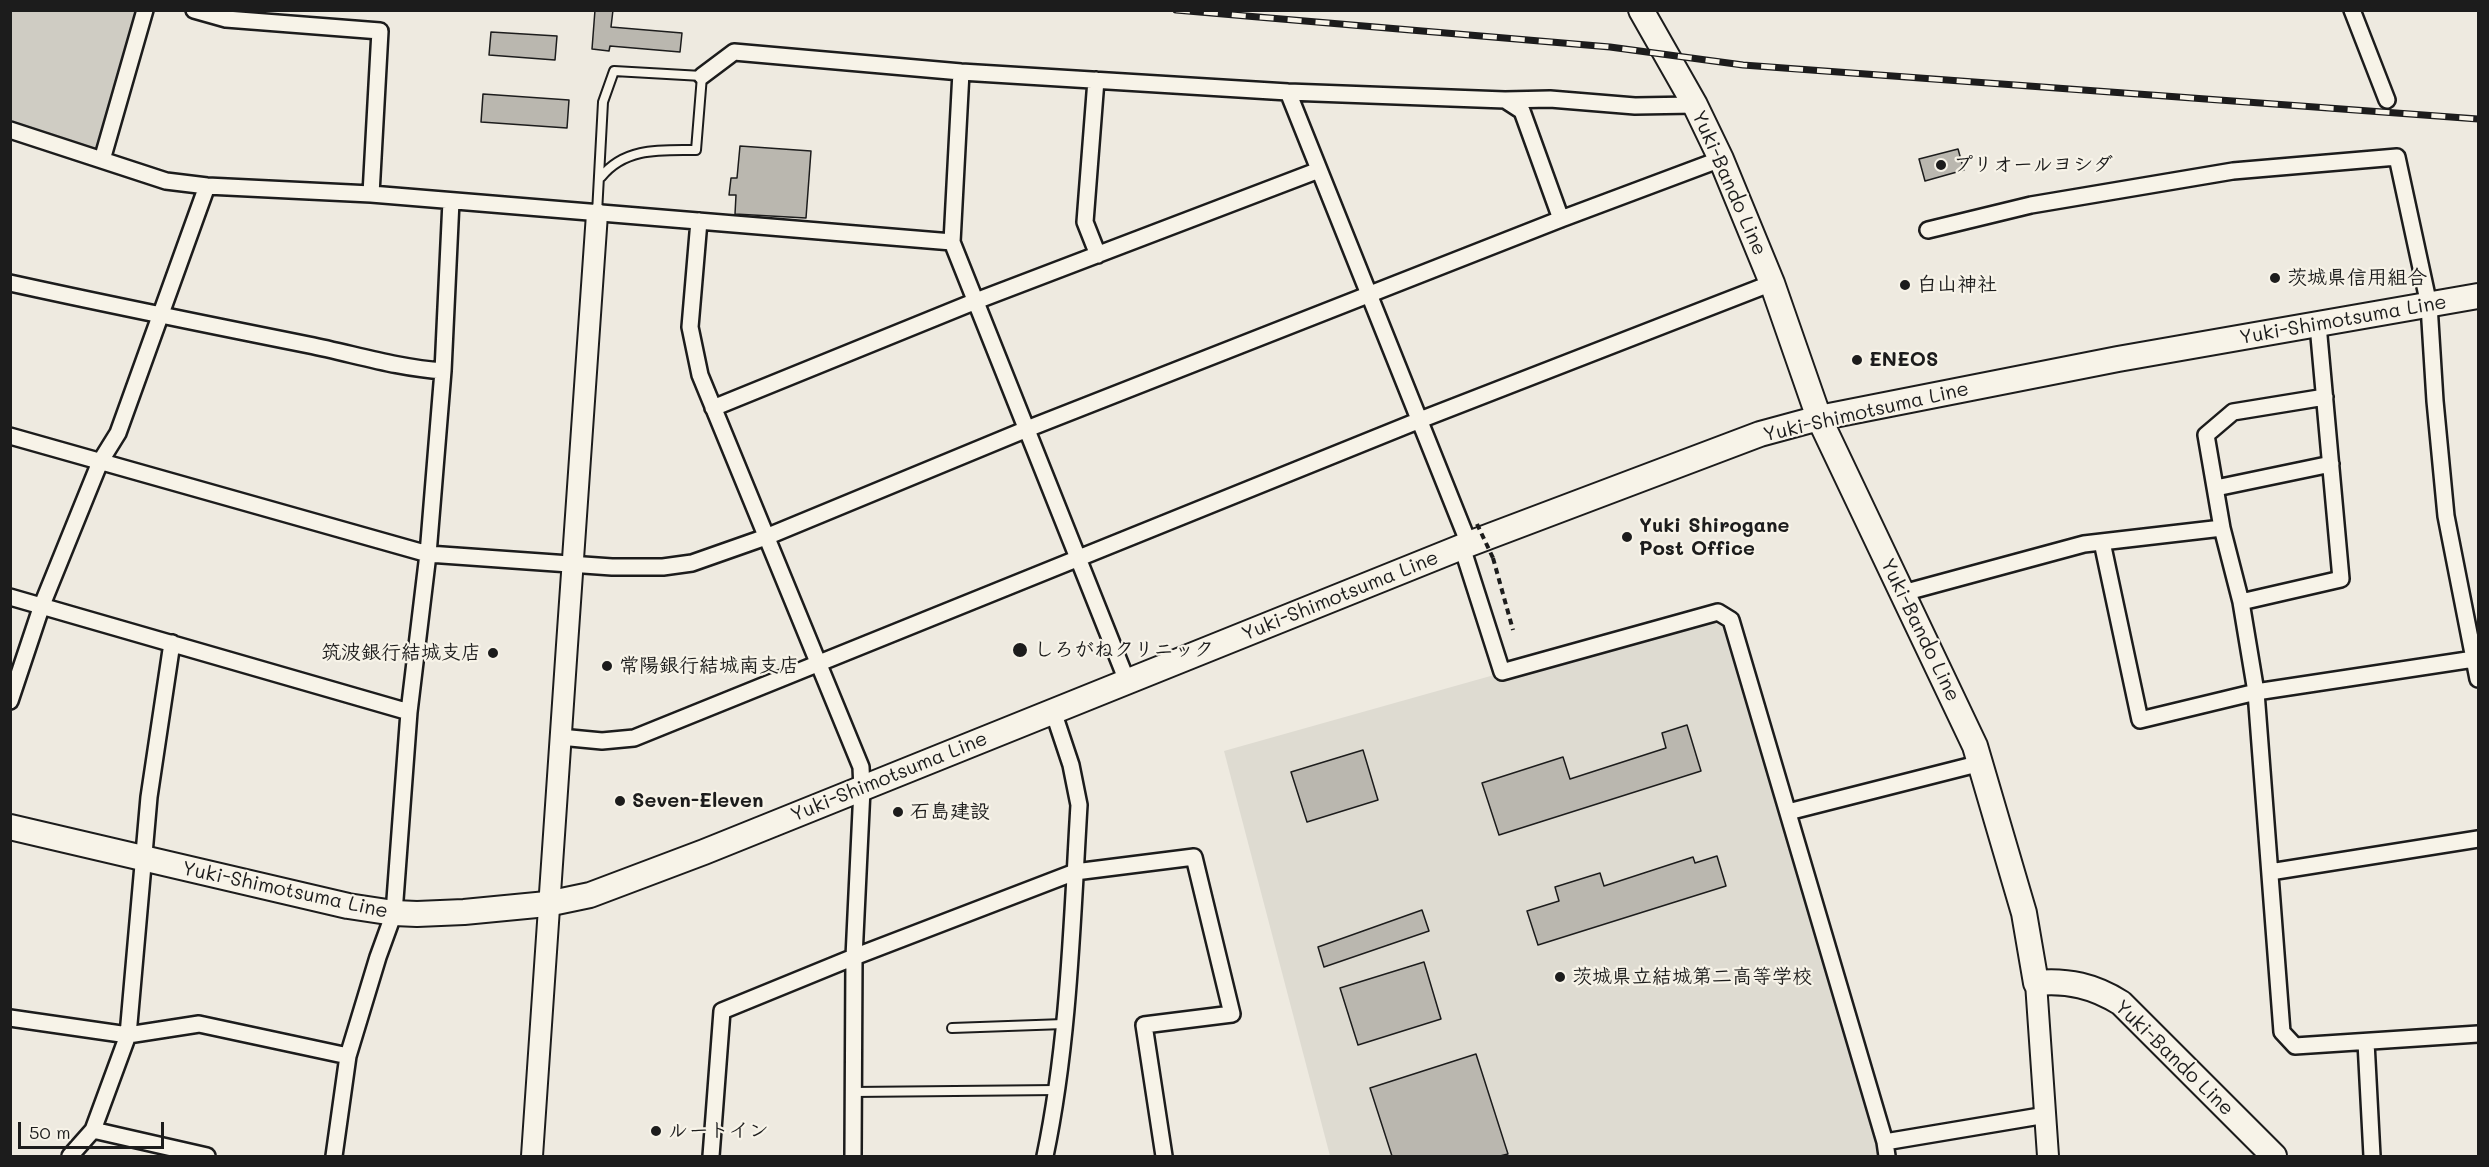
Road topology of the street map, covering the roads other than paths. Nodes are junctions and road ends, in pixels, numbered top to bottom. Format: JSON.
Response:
{"nodes":[{"id":1,"x":145,"y":10,"type":"edge"},
{"id":2,"x":194,"y":10,"type":"edge"},
{"id":3,"x":1641,"y":10,"type":"edge"},
{"id":4,"x":2352,"y":10,"type":"edge"},
{"id":5,"x":961,"y":72,"type":"junction"},
{"id":6,"x":702,"y":76,"type":"junction"},
{"id":7,"x":1096,"y":80,"type":"junction"},
{"id":8,"x":1288,"y":92,"type":"junction"},
{"id":9,"x":1505,"y":100,"type":"junction"},
{"id":10,"x":2387,"y":100,"type":"dead end"},
{"id":11,"x":1695,"y":105,"type":"junction"},
{"id":12,"x":10,"y":130,"type":"edge"},
{"id":13,"x":1720,"y":159,"type":"junction"},
{"id":14,"x":102,"y":160,"type":"junction"},
{"id":15,"x":1319,"y":170,"type":"junction"},
{"id":16,"x":601,"y":177,"type":"junction"},
{"id":17,"x":207,"y":186,"type":"junction"},
{"id":18,"x":371,"y":194,"type":"junction"},
{"id":19,"x":451,"y":201,"type":"junction"},
{"id":20,"x":597,"y":214,"type":"junction"},
{"id":21,"x":1561,"y":219,"type":"junction"},
{"id":22,"x":699,"y":221,"type":"junction"},
{"id":23,"x":1928,"y":230,"type":"dead end"},
{"id":24,"x":952,"y":242,"type":"junction"},
{"id":25,"x":1098,"y":255,"type":"junction"},
{"id":26,"x":10,"y":283,"type":"edge"},
{"id":27,"x":1772,"y":283,"type":"junction"},
{"id":28,"x":1370,"y":296,"type":"junction"},
{"id":29,"x":2478,"y":296,"type":"edge"},
{"id":30,"x":976,"y":301,"type":"junction"},
{"id":31,"x":2429,"y":304,"type":"junction"},
{"id":32,"x":159,"y":316,"type":"junction"},
{"id":33,"x":2318,"y":325,"type":"junction"},
{"id":34,"x":443,"y":371,"type":"junction"},
{"id":35,"x":2325,"y":397,"type":"junction"},
{"id":36,"x":714,"y":408,"type":"junction"},
{"id":37,"x":1818,"y":418,"type":"junction"},
{"id":38,"x":1420,"y":420,"type":"junction"},
{"id":39,"x":1027,"y":429,"type":"junction"},
{"id":40,"x":10,"y":436,"type":"edge"},
{"id":41,"x":100,"y":462,"type":"junction"},
{"id":42,"x":2331,"y":464,"type":"junction"},
{"id":43,"x":2216,"y":488,"type":"junction"},
{"id":44,"x":2222,"y":528,"type":"junction"},
{"id":45,"x":766,"y":537,"type":"junction"},
{"id":46,"x":1469,"y":538,"type":"junction"},
{"id":47,"x":2102,"y":542,"type":"junction"},
{"id":48,"x":428,"y":554,"type":"junction"},
{"id":49,"x":1078,"y":558,"type":"junction"},
{"id":50,"x":574,"y":564,"type":"junction"},
{"id":51,"x":1903,"y":593,"type":"junction"},
{"id":52,"x":10,"y":597,"type":"edge"},
{"id":53,"x":2241,"y":602,"type":"junction"},
{"id":54,"x":42,"y":605,"type":"junction"},
{"id":55,"x":172,"y":643,"type":"junction"},
{"id":56,"x":2474,"y":659,"type":"junction"},
{"id":57,"x":819,"y":662,"type":"junction"},
{"id":58,"x":2478,"y":679,"type":"edge"},
{"id":59,"x":1127,"y":681,"type":"junction"},
{"id":60,"x":2256,"y":692,"type":"junction"},
{"id":61,"x":10,"y":701,"type":"edge"},
{"id":62,"x":1053,"y":711,"type":"junction"},
{"id":63,"x":409,"y":712,"type":"junction"},
{"id":64,"x":560,"y":737,"type":"junction"},
{"id":65,"x":1981,"y":763,"type":"junction"},
{"id":66,"x":862,"y":789,"type":"junction"},
{"id":67,"x":1788,"y":812,"type":"junction"},
{"id":68,"x":10,"y":827,"type":"edge"},
{"id":69,"x":2478,"y":839,"type":"edge"},
{"id":70,"x":143,"y":860,"type":"junction"},
{"id":71,"x":1075,"y":872,"type":"junction"},
{"id":72,"x":2270,"y":872,"type":"junction"},
{"id":73,"x":547,"y":904,"type":"junction"},
{"id":74,"x":394,"y":913,"type":"junction"},
{"id":75,"x":854,"y":957,"type":"junction"},
{"id":76,"x":2036,"y":983,"type":"junction"},
{"id":77,"x":10,"y":1018,"type":"edge"},
{"id":78,"x":1064,"y":1024,"type":"junction"},
{"id":79,"x":952,"y":1028,"type":"dead end"},
{"id":80,"x":2478,"y":1034,"type":"edge"},
{"id":81,"x":128,"y":1035,"type":"junction"},
{"id":82,"x":2366,"y":1042,"type":"junction"},
{"id":83,"x":348,"y":1056,"type":"junction"},
{"id":84,"x":1057,"y":1090,"type":"junction"},
{"id":85,"x":853,"y":1092,"type":"junction"},
{"id":86,"x":2046,"y":1115,"type":"junction"},
{"id":87,"x":93,"y":1130,"type":"junction"},
{"id":88,"x":1886,"y":1149,"type":"edge"},
{"id":89,"x":70,"y":1156,"type":"edge"},
{"id":90,"x":207,"y":1156,"type":"edge"},
{"id":91,"x":334,"y":1156,"type":"edge"},
{"id":92,"x":532,"y":1156,"type":"edge"},
{"id":93,"x":711,"y":1156,"type":"edge"},
{"id":94,"x":853,"y":1156,"type":"edge"},
{"id":95,"x":1045,"y":1156,"type":"edge"},
{"id":96,"x":1164,"y":1156,"type":"edge"},
{"id":97,"x":2048,"y":1156,"type":"edge"},
{"id":98,"x":2274,"y":1156,"type":"edge"},
{"id":99,"x":2372,"y":1156,"type":"edge"}],
"edges":[{"from":1,"to":14,"type":"street"},
{"from":2,"to":18,"type":"street"},
{"from":3,"to":11,"type":"main road","name":"Yuki-Bando Line"},
{"from":4,"to":10,"type":"street"},
{"from":5,"to":6,"type":"street"},
{"from":5,"to":7,"type":"street"},
{"from":5,"to":24,"type":"street"},
{"from":6,"to":16,"type":"lane"},
{"from":6,"to":16,"type":"lane"},
{"from":7,"to":8,"type":"street"},
{"from":7,"to":25,"type":"street"},
{"from":8,"to":9,"type":"street"},
{"from":8,"to":15,"type":"street"},
{"from":9,"to":11,"type":"street"},
{"from":9,"to":21,"type":"street"},
{"from":11,"to":13,"type":"main road","name":"Yuki-Bando Line"},
{"from":12,"to":14,"type":"street"},
{"from":13,"to":21,"type":"street"},
{"from":13,"to":27,"type":"main road","name":"Yuki-Bando Line"},
{"from":14,"to":17,"type":"street"},
{"from":15,"to":25,"type":"street"},
{"from":15,"to":28,"type":"street"},
{"from":16,"to":20,"type":"lane"},
{"from":17,"to":18,"type":"street"},
{"from":17,"to":32,"type":"street"},
{"from":18,"to":19,"type":"street"},
{"from":19,"to":20,"type":"street"},
{"from":19,"to":34,"type":"street"},
{"from":20,"to":22,"type":"street"},
{"from":20,"to":50,"type":"street"},
{"from":21,"to":28,"type":"street"},
{"from":22,"to":24,"type":"street"},
{"from":22,"to":36,"type":"street"},
{"from":23,"to":31,"type":"street"},
{"from":24,"to":30,"type":"street"},
{"from":25,"to":30,"type":"street"},
{"from":26,"to":32,"type":"street"},
{"from":27,"to":37,"type":"main road","name":"Yuki-Bando Line"},
{"from":27,"to":38,"type":"street"},
{"from":28,"to":38,"type":"street"},
{"from":28,"to":39,"type":"street"},
{"from":29,"to":31,"type":"main road","name":"Yuki-Shimotsuma Line"},
{"from":30,"to":36,"type":"street"},
{"from":30,"to":39,"type":"street"},
{"from":31,"to":33,"type":"main road","name":"Yuki-Shimotsuma Line"},
{"from":31,"to":56,"type":"street"},
{"from":32,"to":34,"type":"street"},
{"from":32,"to":41,"type":"street"},
{"from":33,"to":35,"type":"street"},
{"from":33,"to":37,"type":"main road","name":"Yuki-Shimotsuma Line"},
{"from":34,"to":48,"type":"street"},
{"from":35,"to":42,"type":"street"},
{"from":35,"to":43,"type":"street"},
{"from":36,"to":45,"type":"street"},
{"from":37,"to":46,"type":"main road","name":"Yuki-Shimotsuma Line"},
{"from":37,"to":51,"type":"main road","name":"Yuki-Bando Line"},
{"from":38,"to":46,"type":"street"},
{"from":38,"to":49,"type":"street"},
{"from":39,"to":45,"type":"street"},
{"from":39,"to":49,"type":"street"},
{"from":40,"to":41,"type":"street"},
{"from":41,"to":48,"type":"street"},
{"from":41,"to":54,"type":"street"},
{"from":42,"to":43,"type":"street"},
{"from":42,"to":53,"type":"street"},
{"from":43,"to":44,"type":"street"},
{"from":44,"to":47,"type":"street"},
{"from":44,"to":53,"type":"street"},
{"from":45,"to":50,"type":"street"},
{"from":45,"to":57,"type":"street"},
{"from":46,"to":59,"type":"main road","name":"Yuki-Shimotsuma Line"},
{"from":46,"to":67,"type":"street"},
{"from":47,"to":51,"type":"street"},
{"from":47,"to":60,"type":"street"},
{"from":48,"to":50,"type":"street"},
{"from":48,"to":63,"type":"street"},
{"from":49,"to":57,"type":"street"},
{"from":49,"to":59,"type":"street"},
{"from":50,"to":64,"type":"street"},
{"from":51,"to":65,"type":"main road","name":"Yuki-Bando Line"},
{"from":52,"to":54,"type":"street"},
{"from":53,"to":60,"type":"street"},
{"from":54,"to":55,"type":"street"},
{"from":54,"to":61,"type":"street"},
{"from":55,"to":63,"type":"street"},
{"from":55,"to":70,"type":"street"},
{"from":56,"to":58,"type":"street"},
{"from":56,"to":60,"type":"street"},
{"from":57,"to":64,"type":"street"},
{"from":57,"to":66,"type":"street"},
{"from":59,"to":62,"type":"main road","name":"Yuki-Shimotsuma Line"},
{"from":60,"to":72,"type":"street"},
{"from":62,"to":66,"type":"main road","name":"Yuki-Shimotsuma Line"},
{"from":62,"to":71,"type":"street"},
{"from":63,"to":74,"type":"street"},
{"from":64,"to":73,"type":"street"},
{"from":65,"to":67,"type":"street"},
{"from":65,"to":76,"type":"main road","name":"Yuki-Bando Line"},
{"from":66,"to":73,"type":"main road","name":"Yuki-Shimotsuma Line"},
{"from":66,"to":75,"type":"street"},
{"from":67,"to":88,"type":"street"},
{"from":68,"to":70,"type":"main road","name":"Yuki-Shimotsuma Line"},
{"from":69,"to":72,"type":"street"},
{"from":70,"to":74,"type":"main road","name":"Yuki-Shimotsuma Line"},
{"from":70,"to":81,"type":"street"},
{"from":71,"to":75,"type":"street"},
{"from":71,"to":78,"type":"street"},
{"from":71,"to":96,"type":"street"},
{"from":72,"to":82,"type":"street"},
{"from":73,"to":74,"type":"main road","name":"Yuki-Shimotsuma Line"},
{"from":73,"to":92,"type":"street"},
{"from":74,"to":83,"type":"street"},
{"from":75,"to":85,"type":"street"},
{"from":75,"to":93,"type":"street"},
{"from":76,"to":86,"type":"street"},
{"from":76,"to":98,"type":"main road","name":"Yuki-Bando Line"},
{"from":77,"to":81,"type":"street"},
{"from":78,"to":79,"type":"lane"},
{"from":78,"to":84,"type":"street"},
{"from":80,"to":82,"type":"street"},
{"from":81,"to":83,"type":"street"},
{"from":81,"to":87,"type":"street"},
{"from":82,"to":99,"type":"street"},
{"from":83,"to":91,"type":"street"},
{"from":84,"to":85,"type":"lane"},
{"from":84,"to":95,"type":"street"},
{"from":85,"to":94,"type":"street"},
{"from":86,"to":88,"type":"street"},
{"from":86,"to":97,"type":"street"},
{"from":87,"to":89,"type":"street"},
{"from":87,"to":90,"type":"street"}]}
